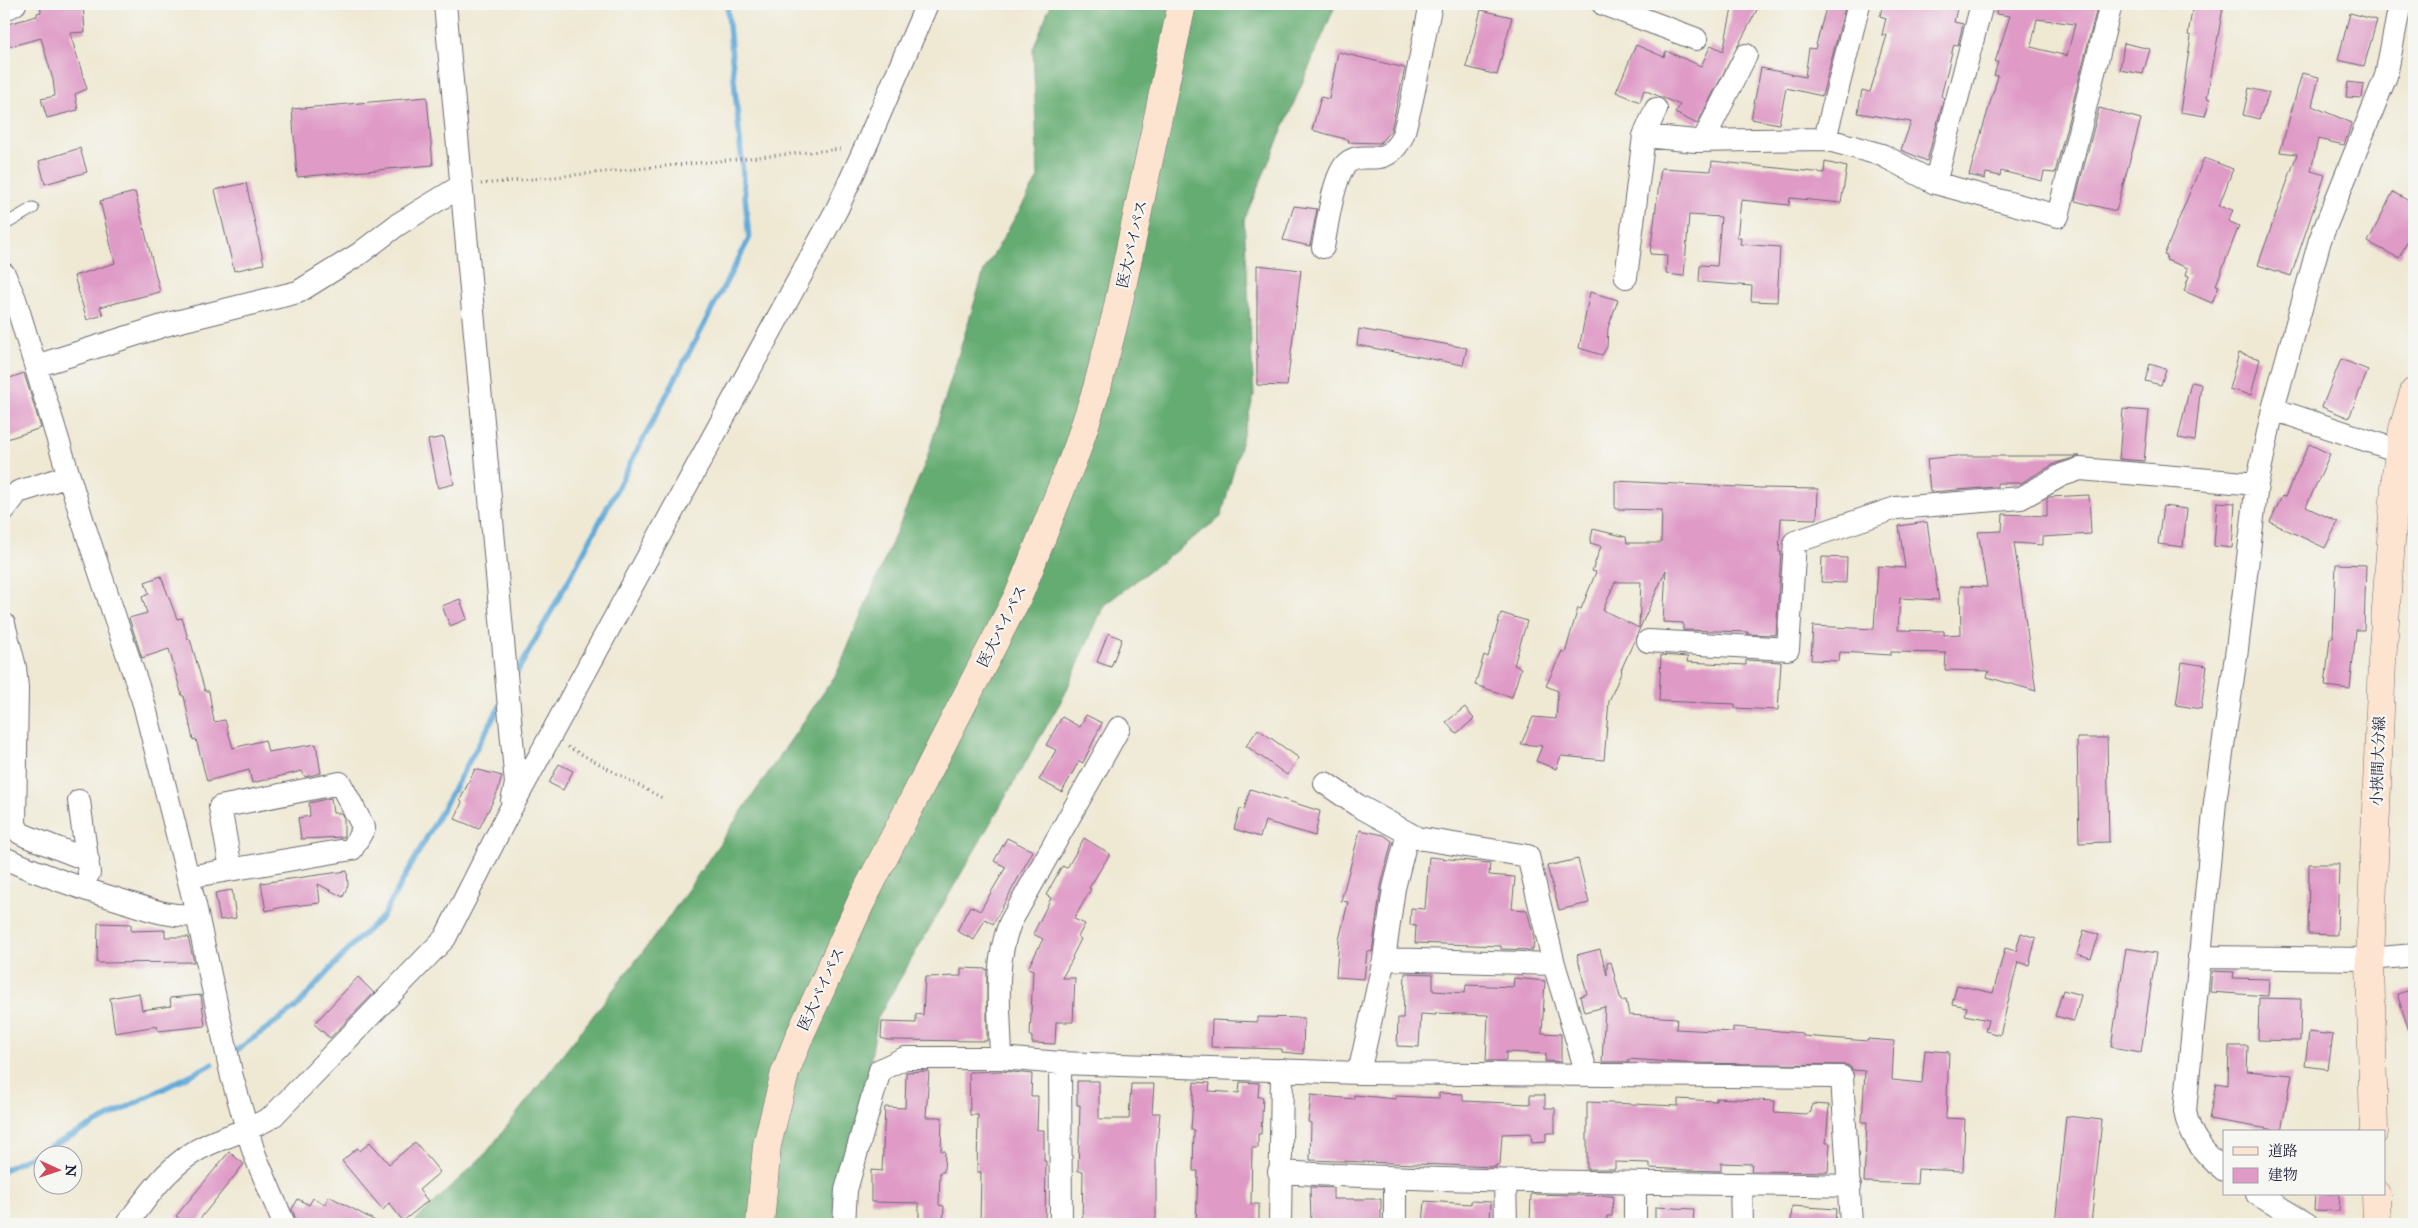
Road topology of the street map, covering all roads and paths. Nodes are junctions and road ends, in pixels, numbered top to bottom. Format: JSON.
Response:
{"nodes":[{"id":1,"x":15,"y":4,"type":"edge"},
{"id":2,"x":445,"y":4,"type":"edge"},
{"id":3,"x":926,"y":4,"type":"edge"},
{"id":4,"x":1182,"y":4,"type":"edge"},
{"id":5,"x":1431,"y":4,"type":"edge"},
{"id":6,"x":1603,"y":4,"type":"edge"},
{"id":7,"x":1859,"y":4,"type":"edge"},
{"id":8,"x":1982,"y":4,"type":"edge"},
{"id":9,"x":2112,"y":4,"type":"edge"},
{"id":10,"x":2400,"y":4,"type":"edge"},
{"id":11,"x":4,"y":10,"type":"edge"},
{"id":12,"x":1696,"y":39,"type":"dead end"},
{"id":13,"x":1746,"y":55,"type":"dead end"},
{"id":14,"x":1656,"y":109,"type":"dead end"},
{"id":15,"x":1644,"y":136,"type":"junction"},
{"id":16,"x":1825,"y":139,"type":"junction"},
{"id":17,"x":1703,"y":141,"type":"junction"},
{"id":18,"x":865,"y":148,"type":"junction"},
{"id":19,"x":1935,"y":183,"type":"junction"},
{"id":20,"x":461,"y":186,"type":"junction"},
{"id":21,"x":32,"y":208,"type":"dead end"},
{"id":22,"x":4,"y":225,"type":"edge"},
{"id":23,"x":1323,"y":247,"type":"dead end"},
{"id":24,"x":4,"y":274,"type":"edge"},
{"id":25,"x":1626,"y":277,"type":"dead end"},
{"id":26,"x":36,"y":366,"type":"junction"},
{"id":27,"x":2414,"y":392,"type":"edge"},
{"id":28,"x":2273,"y":409,"type":"junction"},
{"id":29,"x":2407,"y":453,"type":"edge"},
{"id":30,"x":69,"y":476,"type":"junction"},
{"id":31,"x":2257,"y":484,"type":"junction"},
{"id":32,"x":4,"y":510,"type":"edge"},
{"id":33,"x":4,"y":624,"type":"edge"},
{"id":34,"x":1648,"y":641,"type":"dead end"},
{"id":35,"x":1119,"y":728,"type":"dead end"},
{"id":36,"x":550,"y":737,"type":"junction"},
{"id":37,"x":1326,"y":783,"type":"dead end"},
{"id":38,"x":664,"y":799,"type":"dead end"},
{"id":39,"x":79,"y":801,"type":"dead end"},
{"id":40,"x":506,"y":819,"type":"junction"},
{"id":41,"x":1408,"y":833,"type":"junction"},
{"id":42,"x":4,"y":858,"type":"edge"},
{"id":43,"x":88,"y":860,"type":"junction"},
{"id":44,"x":231,"y":869,"type":"junction"},
{"id":45,"x":188,"y":877,"type":"junction"},
{"id":46,"x":92,"y":891,"type":"junction"},
{"id":47,"x":198,"y":915,"type":"junction"},
{"id":48,"x":2414,"y":955,"type":"edge"},
{"id":49,"x":2199,"y":957,"type":"junction"},
{"id":50,"x":1384,"y":959,"type":"junction"},
{"id":51,"x":2370,"y":959,"type":"junction"},
{"id":52,"x":1554,"y":964,"type":"junction"},
{"id":53,"x":1001,"y":1058,"type":"junction"},
{"id":54,"x":1060,"y":1063,"type":"junction"},
{"id":55,"x":1282,"y":1070,"type":"junction"},
{"id":56,"x":1360,"y":1073,"type":"junction"},
{"id":57,"x":1587,"y":1074,"type":"junction"},
{"id":58,"x":246,"y":1130,"type":"junction"},
{"id":59,"x":2374,"y":1130,"type":"edge"},
{"id":60,"x":2223,"y":1169,"type":"edge"},
{"id":61,"x":1279,"y":1172,"type":"junction"},
{"id":62,"x":1395,"y":1178,"type":"junction"},
{"id":63,"x":1505,"y":1181,"type":"junction"},
{"id":64,"x":1635,"y":1184,"type":"junction"},
{"id":65,"x":1741,"y":1184,"type":"junction"},
{"id":66,"x":1850,"y":1186,"type":"junction"},
{"id":67,"x":2259,"y":1196,"type":"edge"},
{"id":68,"x":2376,"y":1196,"type":"edge"},
{"id":69,"x":127,"y":1224,"type":"edge"},
{"id":70,"x":284,"y":1224,"type":"edge"},
{"id":71,"x":760,"y":1224,"type":"edge"},
{"id":72,"x":844,"y":1224,"type":"edge"},
{"id":73,"x":1061,"y":1224,"type":"edge"},
{"id":74,"x":1280,"y":1224,"type":"edge"},
{"id":75,"x":1395,"y":1224,"type":"edge"},
{"id":76,"x":1506,"y":1224,"type":"edge"},
{"id":77,"x":1635,"y":1224,"type":"edge"},
{"id":78,"x":1742,"y":1224,"type":"edge"},
{"id":79,"x":1851,"y":1224,"type":"edge"},
{"id":80,"x":2307,"y":1224,"type":"edge"},
{"id":81,"x":2377,"y":1224,"type":"edge"}],
"edges":[{"from":1,"to":11,"type":"street"},
{"from":2,"to":20,"type":"street"},
{"from":3,"to":18,"type":"street"},
{"from":4,"to":71,"type":"main road","name":"医大バイパス"},
{"from":5,"to":23,"type":"street"},
{"from":6,"to":12,"type":"street"},
{"from":7,"to":16,"type":"street"},
{"from":8,"to":19,"type":"street"},
{"from":9,"to":19,"type":"street"},
{"from":10,"to":28,"type":"street"},
{"from":13,"to":17,"type":"street"},
{"from":14,"to":15,"type":"street"},
{"from":15,"to":17,"type":"street"},
{"from":15,"to":25,"type":"street"},
{"from":16,"to":17,"type":"street"},
{"from":16,"to":19,"type":"street"},
{"from":18,"to":20,"type":"path"},
{"from":18,"to":36,"type":"street"},
{"from":20,"to":26,"type":"street"},
{"from":20,"to":40,"type":"street"},
{"from":21,"to":22,"type":"lane"},
{"from":24,"to":26,"type":"street"},
{"from":26,"to":30,"type":"street"},
{"from":27,"to":29,"type":"main road","name":"小挾間大分線"},
{"from":28,"to":29,"type":"street"},
{"from":28,"to":31,"type":"street"},
{"from":29,"to":51,"type":"main road","name":"小挾間大分線"},
{"from":30,"to":32,"type":"street"},
{"from":30,"to":45,"type":"street"},
{"from":31,"to":34,"type":"street"},
{"from":31,"to":49,"type":"street"},
{"from":33,"to":43,"type":"street"},
{"from":35,"to":53,"type":"street"},
{"from":36,"to":38,"type":"path"},
{"from":36,"to":40,"type":"street"},
{"from":37,"to":41,"type":"street"},
{"from":39,"to":43,"type":"street"},
{"from":40,"to":58,"type":"street"},
{"from":41,"to":50,"type":"street"},
{"from":41,"to":52,"type":"street"},
{"from":42,"to":46,"type":"street"},
{"from":43,"to":46,"type":"street"},
{"from":44,"to":44,"type":"street"},
{"from":44,"to":45,"type":"street"},
{"from":45,"to":47,"type":"street"},
{"from":46,"to":47,"type":"street"},
{"from":47,"to":58,"type":"street"},
{"from":48,"to":51,"type":"street"},
{"from":49,"to":51,"type":"street"},
{"from":49,"to":60,"type":"street"},
{"from":50,"to":52,"type":"street"},
{"from":50,"to":56,"type":"street"},
{"from":51,"to":59,"type":"main road","name":"小挾間大分線"},
{"from":52,"to":57,"type":"street"},
{"from":53,"to":54,"type":"street"},
{"from":53,"to":72,"type":"street"},
{"from":54,"to":55,"type":"street"},
{"from":54,"to":73,"type":"street"},
{"from":55,"to":56,"type":"street"},
{"from":55,"to":61,"type":"street"},
{"from":56,"to":57,"type":"street"},
{"from":57,"to":66,"type":"street"},
{"from":58,"to":69,"type":"street"},
{"from":58,"to":70,"type":"street"},
{"from":61,"to":62,"type":"street"},
{"from":61,"to":74,"type":"street"},
{"from":62,"to":63,"type":"street"},
{"from":62,"to":75,"type":"street"},
{"from":63,"to":64,"type":"street"},
{"from":63,"to":76,"type":"street"},
{"from":64,"to":65,"type":"street"},
{"from":64,"to":77,"type":"street"},
{"from":65,"to":66,"type":"street"},
{"from":65,"to":78,"type":"street"},
{"from":66,"to":79,"type":"street"},
{"from":67,"to":80,"type":"street"},
{"from":68,"to":81,"type":"main road"}]}
